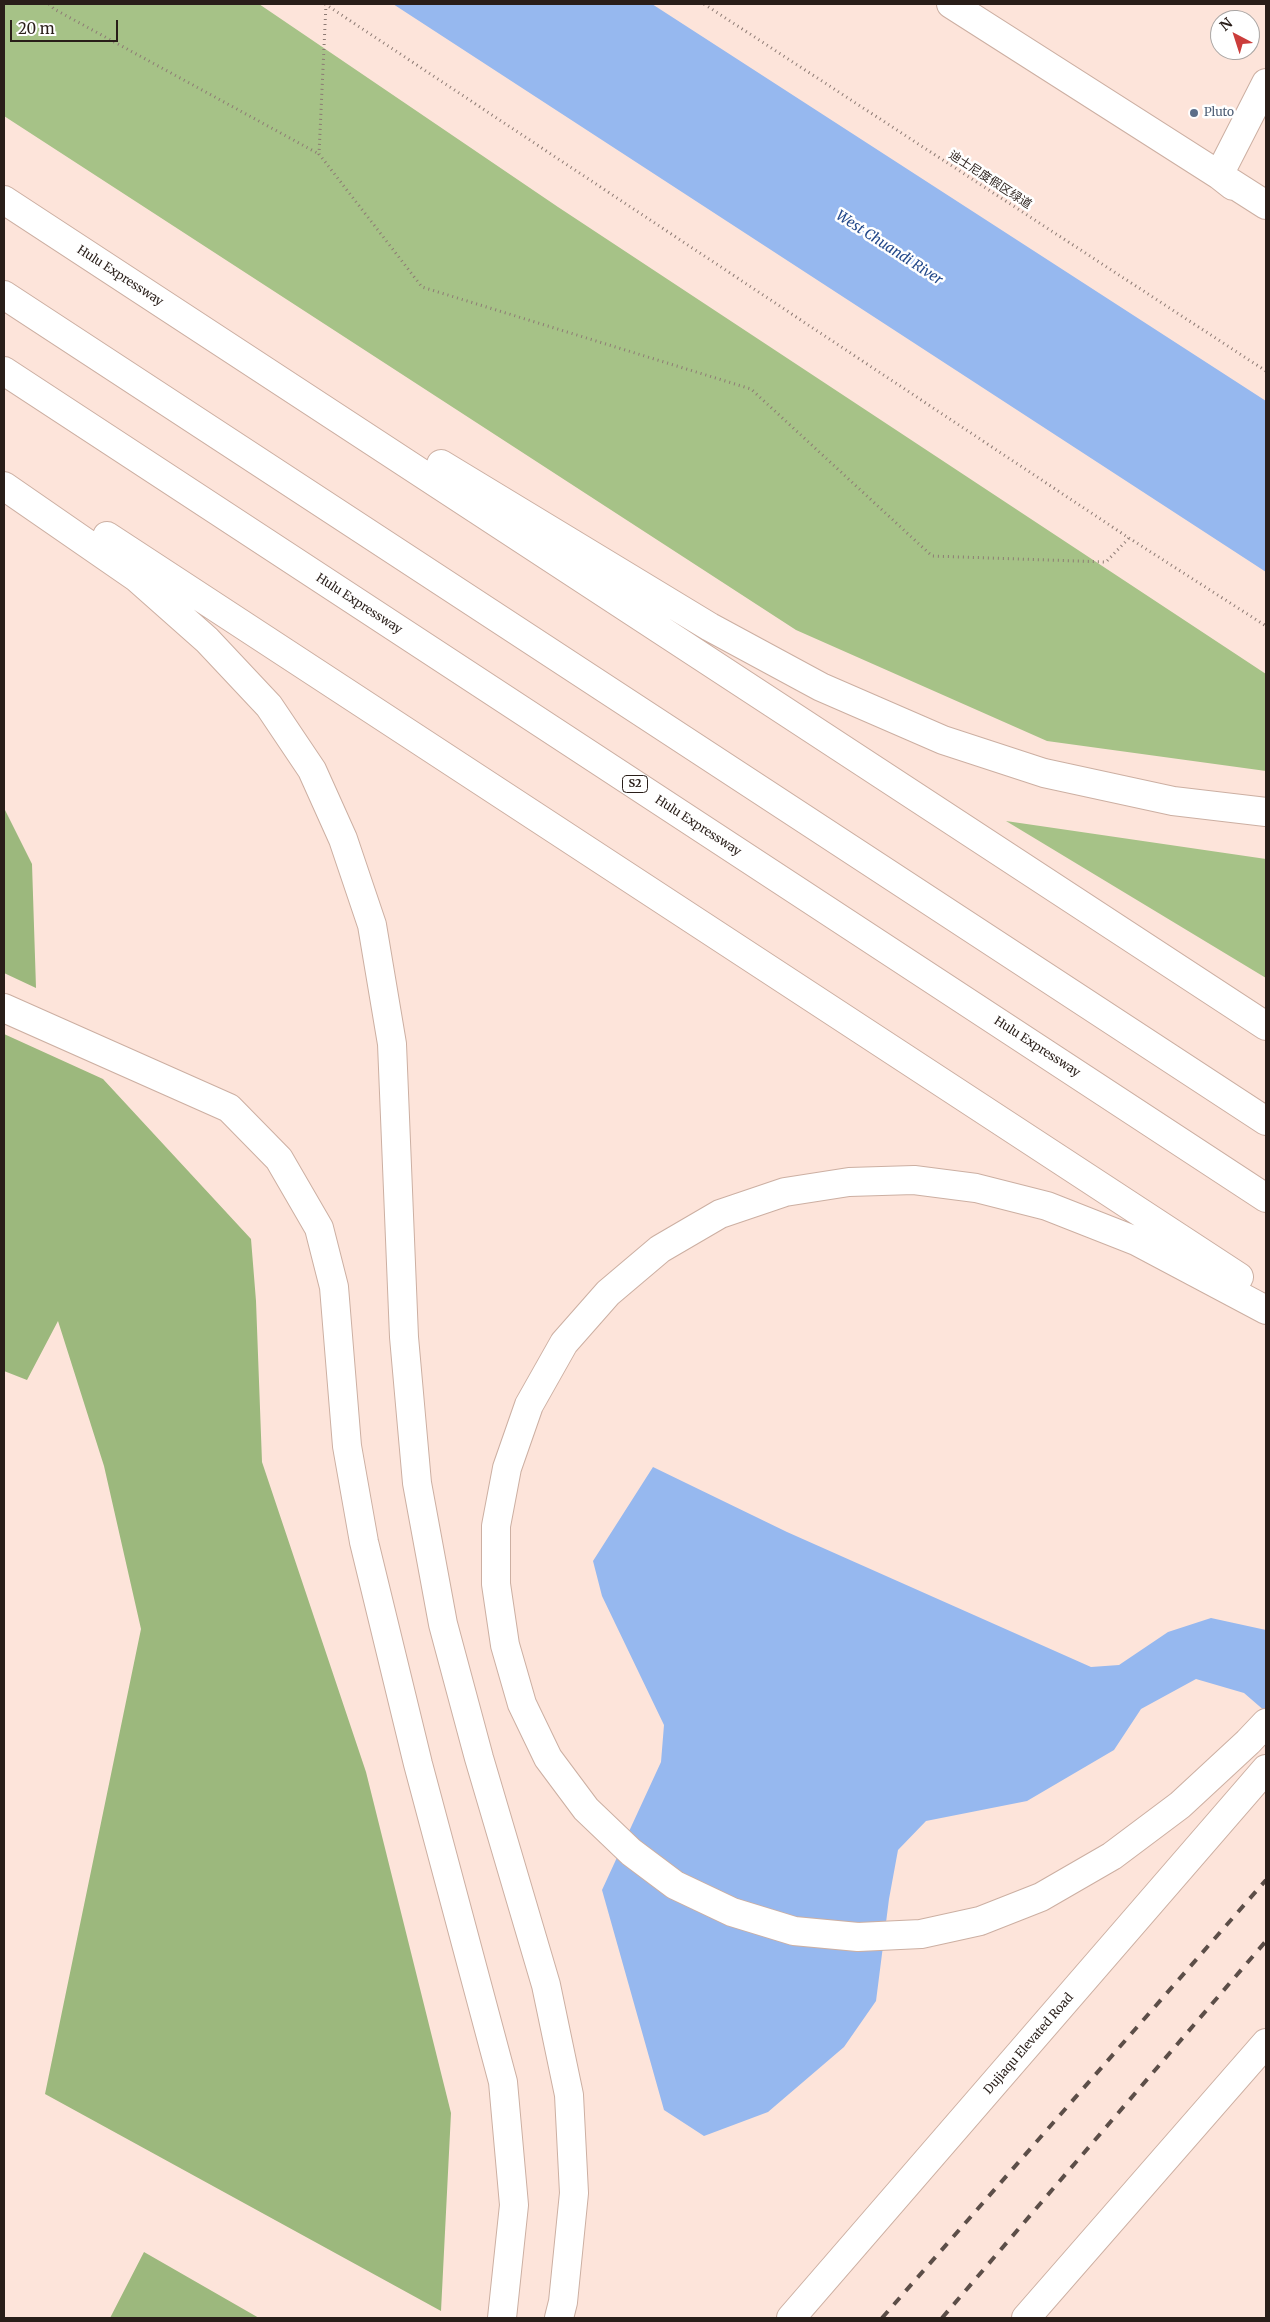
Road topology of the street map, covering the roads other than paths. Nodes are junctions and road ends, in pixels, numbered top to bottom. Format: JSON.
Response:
{"nodes":[{"id":1,"x":951,"y":4,"type":"edge"},
{"id":2,"x":1266,"y":83,"type":"edge"},
{"id":3,"x":1219,"y":175,"type":"junction"},
{"id":4,"x":1266,"y":205,"type":"edge"},
{"id":5,"x":13,"y":206,"type":"edge"},
{"id":6,"x":1266,"y":210,"type":"edge"},
{"id":7,"x":4,"y":295,"type":"edge"},
{"id":8,"x":4,"y":371,"type":"edge"},
{"id":9,"x":4,"y":468,"type":"edge"},
{"id":10,"x":4,"y":486,"type":"edge"},
{"id":11,"x":1266,"y":812,"type":"edge"},
{"id":12,"x":4,"y":1008,"type":"edge"},
{"id":13,"x":1266,"y":1026,"type":"edge"},
{"id":14,"x":1266,"y":1121,"type":"edge"},
{"id":15,"x":1266,"y":1198,"type":"edge"},
{"id":16,"x":1266,"y":1295,"type":"edge"},
{"id":17,"x":1266,"y":1310,"type":"edge"},
{"id":18,"x":1266,"y":1723,"type":"edge"},
{"id":19,"x":1266,"y":1769,"type":"edge"},
{"id":20,"x":1266,"y":2043,"type":"edge"},
{"id":21,"x":502,"y":2318,"type":"edge"},
{"id":22,"x":559,"y":2318,"type":"edge"},
{"id":23,"x":791,"y":2318,"type":"edge"},
{"id":24,"x":1026,"y":2318,"type":"edge"}],
"edges":[{"from":1,"to":3,"type":"main road"},
{"from":2,"to":3,"type":"main road"},
{"from":3,"to":4,"type":"main road"},
{"from":3,"to":6,"type":"main road"},
{"from":5,"to":11,"type":"main road"},
{"from":5,"to":13,"type":"main road","name":"Hulu Expressway"},
{"from":7,"to":14,"type":"main road"},
{"from":8,"to":15,"type":"main road","name":"Hulu Expressway","number":"S2"},
{"from":9,"to":16,"type":"main road"},
{"from":10,"to":22,"type":"main road"},
{"from":12,"to":21,"type":"main road"},
{"from":17,"to":18,"type":"main road"},
{"from":19,"to":23,"type":"main road","name":"Dujiaqu Elevated Road"},
{"from":20,"to":24,"type":"main road"}]}
